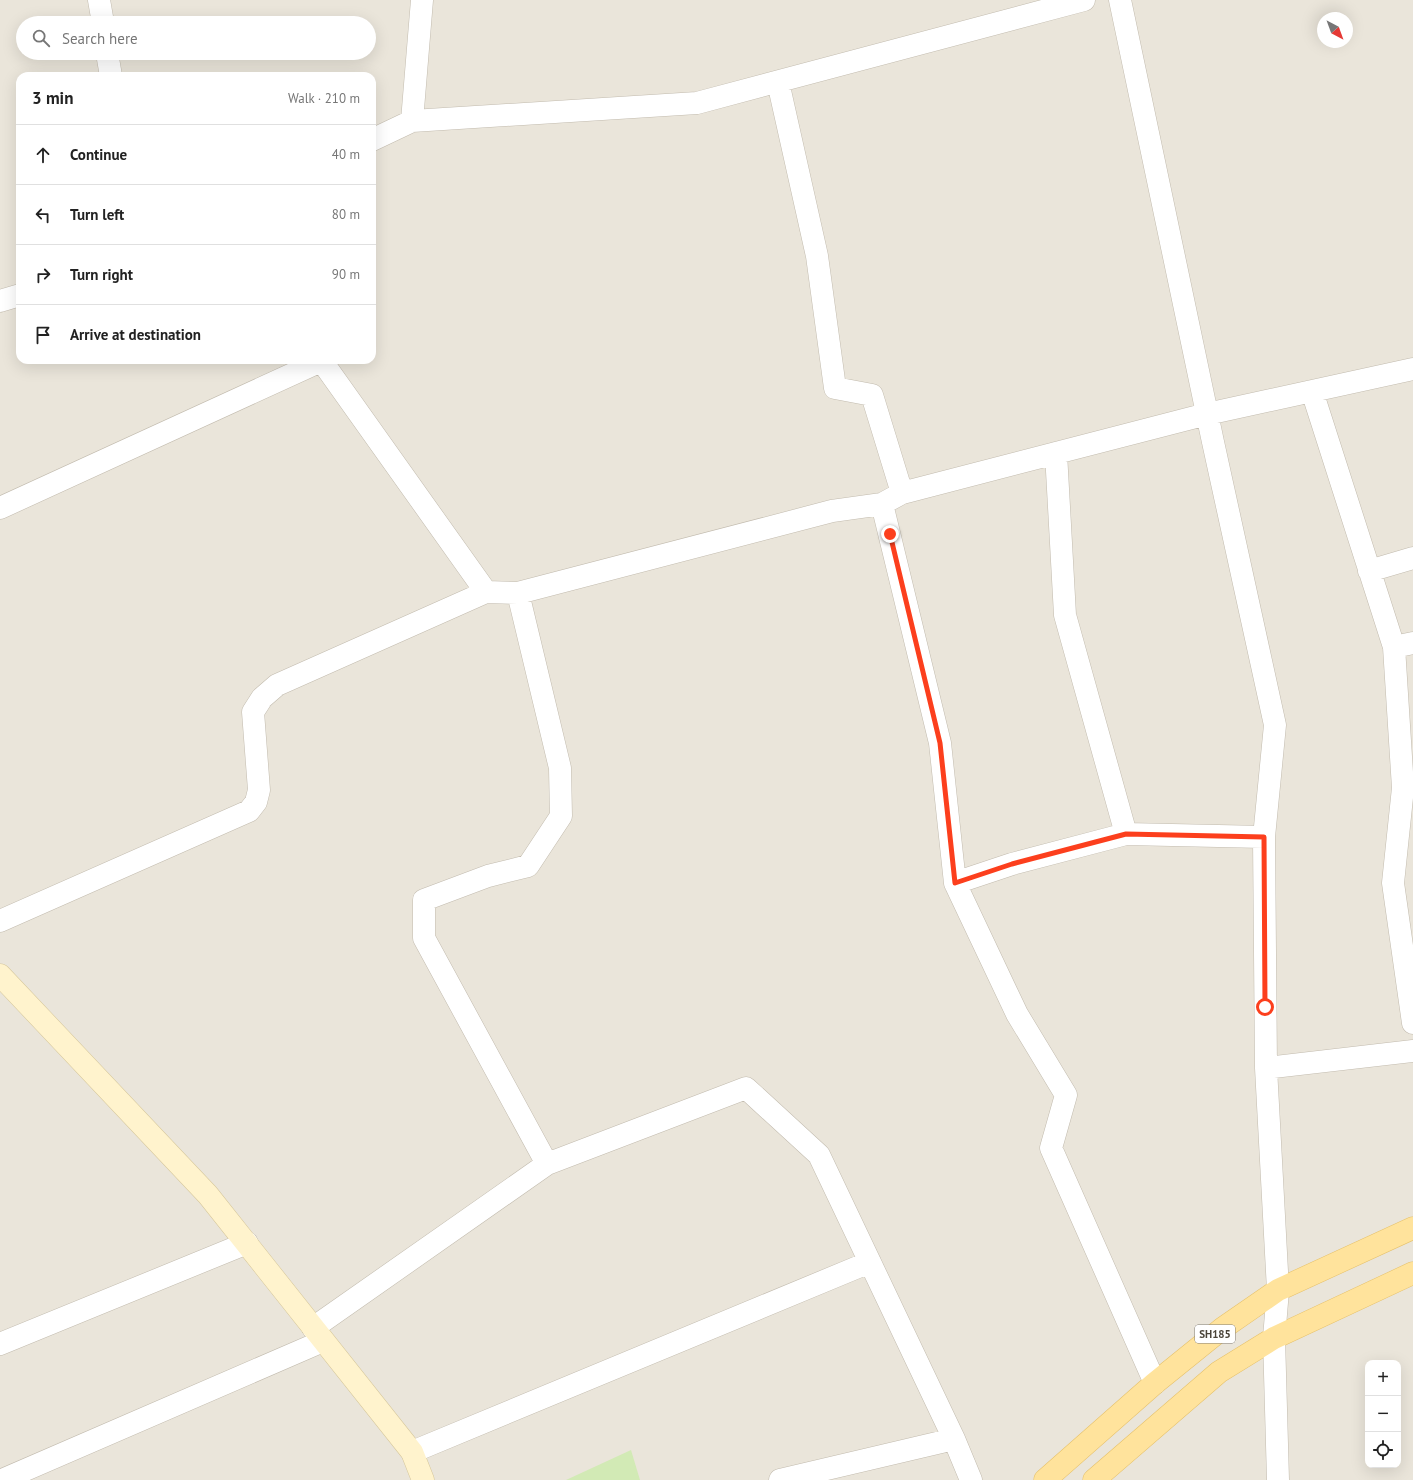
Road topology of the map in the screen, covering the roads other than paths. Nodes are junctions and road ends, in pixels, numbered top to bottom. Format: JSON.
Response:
{"nodes":[{"id":1,"x":99,"y":0,"type":"edge"},
{"id":2,"x":422,"y":0,"type":"edge"},
{"id":3,"x":1084,"y":0,"type":"edge"},
{"id":4,"x":1120,"y":0,"type":"edge"},
{"id":5,"x":102,"y":16,"type":"edge"},
{"id":6,"x":108,"y":60,"type":"edge"},
{"id":7,"x":110,"y":72,"type":"edge"},
{"id":8,"x":778,"y":82,"type":"junction"},
{"id":9,"x":412,"y":121,"type":"junction"},
{"id":10,"x":376,"y":138,"type":"edge"},
{"id":11,"x":16,"y":296,"type":"edge"},
{"id":12,"x":0,"y":301,"type":"edge"},
{"id":13,"x":312,"y":364,"type":"edge"},
{"id":14,"x":324,"y":364,"type":"edge"},
{"id":15,"x":1413,"y":369,"type":"edge"},
{"id":16,"x":1312,"y":391,"type":"junction"},
{"id":17,"x":1207,"y":414,"type":"junction"},
{"id":18,"x":1056,"y":453,"type":"junction"},
{"id":19,"x":902,"y":492,"type":"junction"},
{"id":20,"x":882,"y":504,"type":"junction"},
{"id":21,"x":0,"y":508,"type":"edge"},
{"id":22,"x":1413,"y":558,"type":"edge"},
{"id":23,"x":1369,"y":571,"type":"junction"},
{"id":24,"x":486,"y":592,"type":"junction"},
{"id":25,"x":518,"y":593,"type":"junction"},
{"id":26,"x":1404,"y":645,"type":"edge"},
{"id":27,"x":1408,"y":786,"type":"edge"},
{"id":28,"x":1126,"y":834,"type":"junction"},
{"id":29,"x":1264,"y":837,"type":"junction"},
{"id":30,"x":955,"y":883,"type":"junction"},
{"id":31,"x":0,"y":921,"type":"edge"},
{"id":32,"x":0,"y":975,"type":"edge"},
{"id":33,"x":1413,"y":1023,"type":"edge"},
{"id":34,"x":1413,"y":1051,"type":"edge"},
{"id":35,"x":1266,"y":1068,"type":"junction"},
{"id":36,"x":547,"y":1164,"type":"junction"},
{"id":37,"x":1413,"y":1228,"type":"edge"},
{"id":38,"x":247,"y":1243,"type":"junction"},
{"id":39,"x":870,"y":1262,"type":"junction"},
{"id":40,"x":1413,"y":1273,"type":"edge"},
{"id":41,"x":1278,"y":1290,"type":"junction"},
{"id":42,"x":318,"y":1334,"type":"junction"},
{"id":43,"x":1274,"y":1338,"type":"junction"},
{"id":44,"x":0,"y":1344,"type":"edge"},
{"id":45,"x":1155,"y":1383,"type":"junction"},
{"id":46,"x":954,"y":1439,"type":"junction"},
{"id":47,"x":412,"y":1452,"type":"junction"},
{"id":48,"x":2,"y":1480,"type":"edge"},
{"id":49,"x":423,"y":1480,"type":"edge"},
{"id":50,"x":780,"y":1480,"type":"edge"},
{"id":51,"x":971,"y":1480,"type":"edge"},
{"id":52,"x":1045,"y":1480,"type":"edge"},
{"id":53,"x":1094,"y":1480,"type":"edge"},
{"id":54,"x":1278,"y":1480,"type":"edge"}],
"edges":[{"from":1,"to":5,"type":"street"},
{"from":2,"to":9,"type":"street"},
{"from":3,"to":8,"type":"street"},
{"from":4,"to":17,"type":"street"},
{"from":6,"to":7,"type":"street"},
{"from":8,"to":9,"type":"street"},
{"from":8,"to":19,"type":"street"},
{"from":9,"to":10,"type":"street"},
{"from":11,"to":12,"type":"street"},
{"from":13,"to":21,"type":"street"},
{"from":14,"to":24,"type":"street"},
{"from":15,"to":16,"type":"street"},
{"from":16,"to":17,"type":"street"},
{"from":16,"to":23,"type":"street"},
{"from":17,"to":18,"type":"street"},
{"from":17,"to":29,"type":"street"},
{"from":18,"to":19,"type":"street"},
{"from":18,"to":28,"type":"street"},
{"from":19,"to":20,"type":"street"},
{"from":20,"to":25,"type":"street"},
{"from":20,"to":30,"type":"street"},
{"from":22,"to":23,"type":"street"},
{"from":23,"to":26,"type":"street"},
{"from":24,"to":25,"type":"street"},
{"from":24,"to":31,"type":"street"},
{"from":25,"to":36,"type":"street"},
{"from":26,"to":27,"type":"street"},
{"from":27,"to":33,"type":"street"},
{"from":28,"to":29,"type":"street"},
{"from":28,"to":30,"type":"street"},
{"from":29,"to":35,"type":"street"},
{"from":30,"to":45,"type":"street"},
{"from":32,"to":38,"type":"street"},
{"from":34,"to":35,"type":"street"},
{"from":35,"to":41,"type":"street"},
{"from":36,"to":39,"type":"street"},
{"from":36,"to":42,"type":"street"},
{"from":37,"to":41,"type":"main road","number":"SH185"},
{"from":38,"to":42,"type":"street"},
{"from":38,"to":44,"type":"street"},
{"from":39,"to":46,"type":"street"},
{"from":39,"to":47,"type":"street"},
{"from":40,"to":43,"type":"main road","number":"SH185"},
{"from":41,"to":43,"type":"street"},
{"from":41,"to":45,"type":"main road","number":"SH185"},
{"from":42,"to":47,"type":"street"},
{"from":42,"to":48,"type":"street"},
{"from":43,"to":53,"type":"main road","number":"SH185"},
{"from":43,"to":54,"type":"street"},
{"from":45,"to":52,"type":"main road","number":"SH185"},
{"from":46,"to":50,"type":"street"},
{"from":46,"to":51,"type":"street"},
{"from":47,"to":49,"type":"street"}]}
